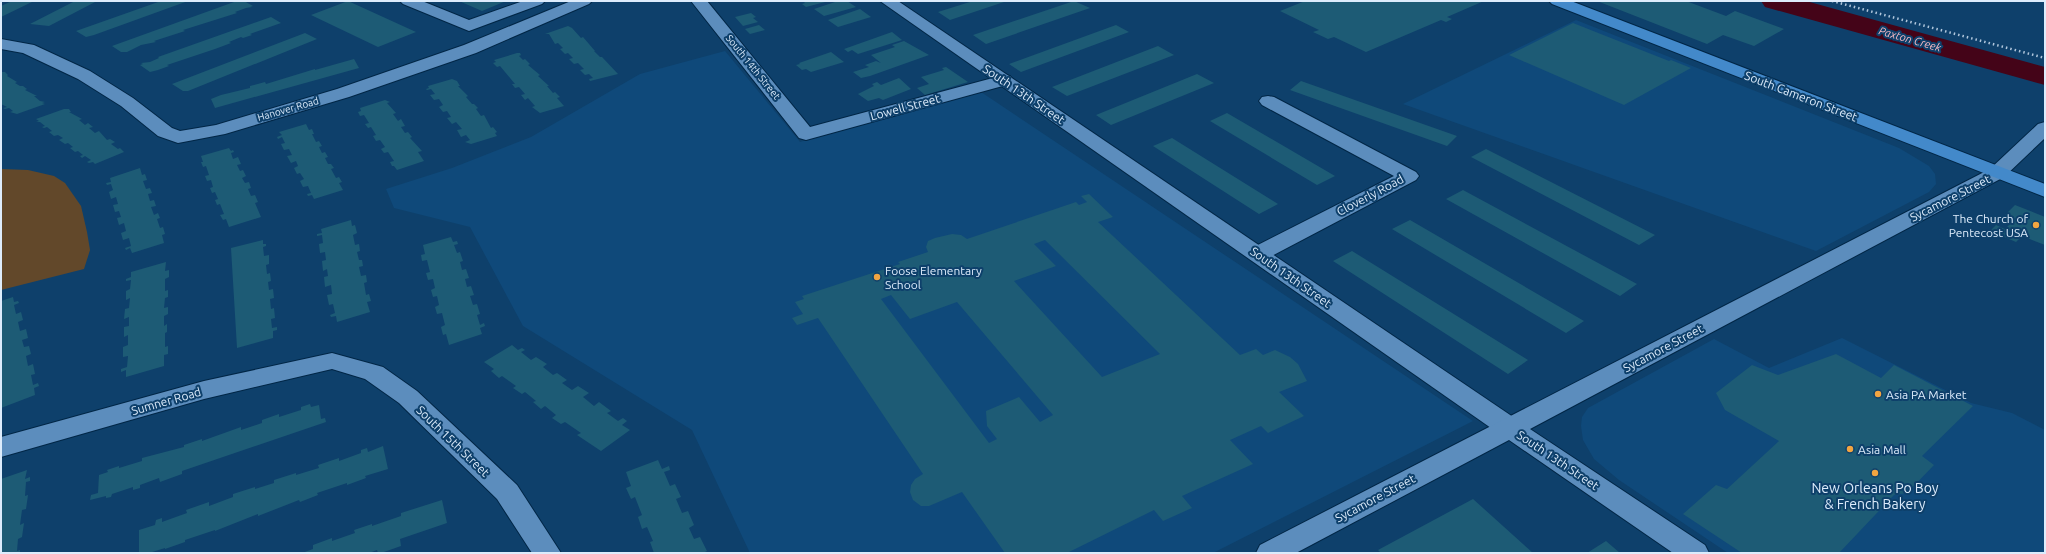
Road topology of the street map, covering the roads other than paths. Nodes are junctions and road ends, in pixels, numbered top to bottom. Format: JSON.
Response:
{"nodes":[{"id":1,"x":408,"y":1,"type":"edge"},
{"id":2,"x":537,"y":1,"type":"edge"},
{"id":3,"x":584,"y":1,"type":"edge"},
{"id":4,"x":699,"y":1,"type":"edge"},
{"id":5,"x":888,"y":1,"type":"edge"},
{"id":6,"x":1557,"y":1,"type":"edge"},
{"id":7,"x":1,"y":44,"type":"edge"},
{"id":8,"x":1004,"y":80,"type":"junction"},
{"id":9,"x":1268,"y":101,"type":"dead end"},
{"id":10,"x":2045,"y":129,"type":"edge"},
{"id":11,"x":806,"y":134,"type":"joint"},
{"id":12,"x":1997,"y":173,"type":"junction"},
{"id":13,"x":2045,"y":191,"type":"edge"},
{"id":14,"x":1258,"y":254,"type":"junction"},
{"id":15,"x":332,"y":361,"type":"joint"},
{"id":16,"x":1510,"y":428,"type":"junction"},
{"id":17,"x":1,"y":448,"type":"edge"},
{"id":18,"x":547,"y":553,"type":"edge"},
{"id":19,"x":1270,"y":553,"type":"edge"},
{"id":20,"x":1695,"y":553,"type":"edge"}],
"edges":[{"from":1,"to":2,"type":"street"},
{"from":3,"to":7,"type":"street","name":"Hanover Road"},
{"from":4,"to":11,"type":"street","name":"South 14th Street"},
{"from":5,"to":8,"type":"street","name":"South 13th Street"},
{"from":6,"to":12,"type":"main road","name":"South Cameron Street"},
{"from":8,"to":11,"type":"street","name":"Lowell Street"},
{"from":8,"to":14,"type":"street","name":"South 13th Street"},
{"from":9,"to":14,"type":"street","name":"Cloverly Road"},
{"from":10,"to":12,"type":"street","name":"Sycamore Street"},
{"from":12,"to":13,"type":"main road","name":"South Cameron Street"},
{"from":12,"to":16,"type":"street","name":"Sycamore Street"},
{"from":14,"to":16,"type":"street","name":"South 13th Street"},
{"from":15,"to":17,"type":"street","name":"Sumner Road"},
{"from":15,"to":18,"type":"street","name":"South 15th Street"},
{"from":16,"to":19,"type":"street","name":"Sycamore Street"},
{"from":16,"to":20,"type":"street","name":"South 13th Street"}]}
